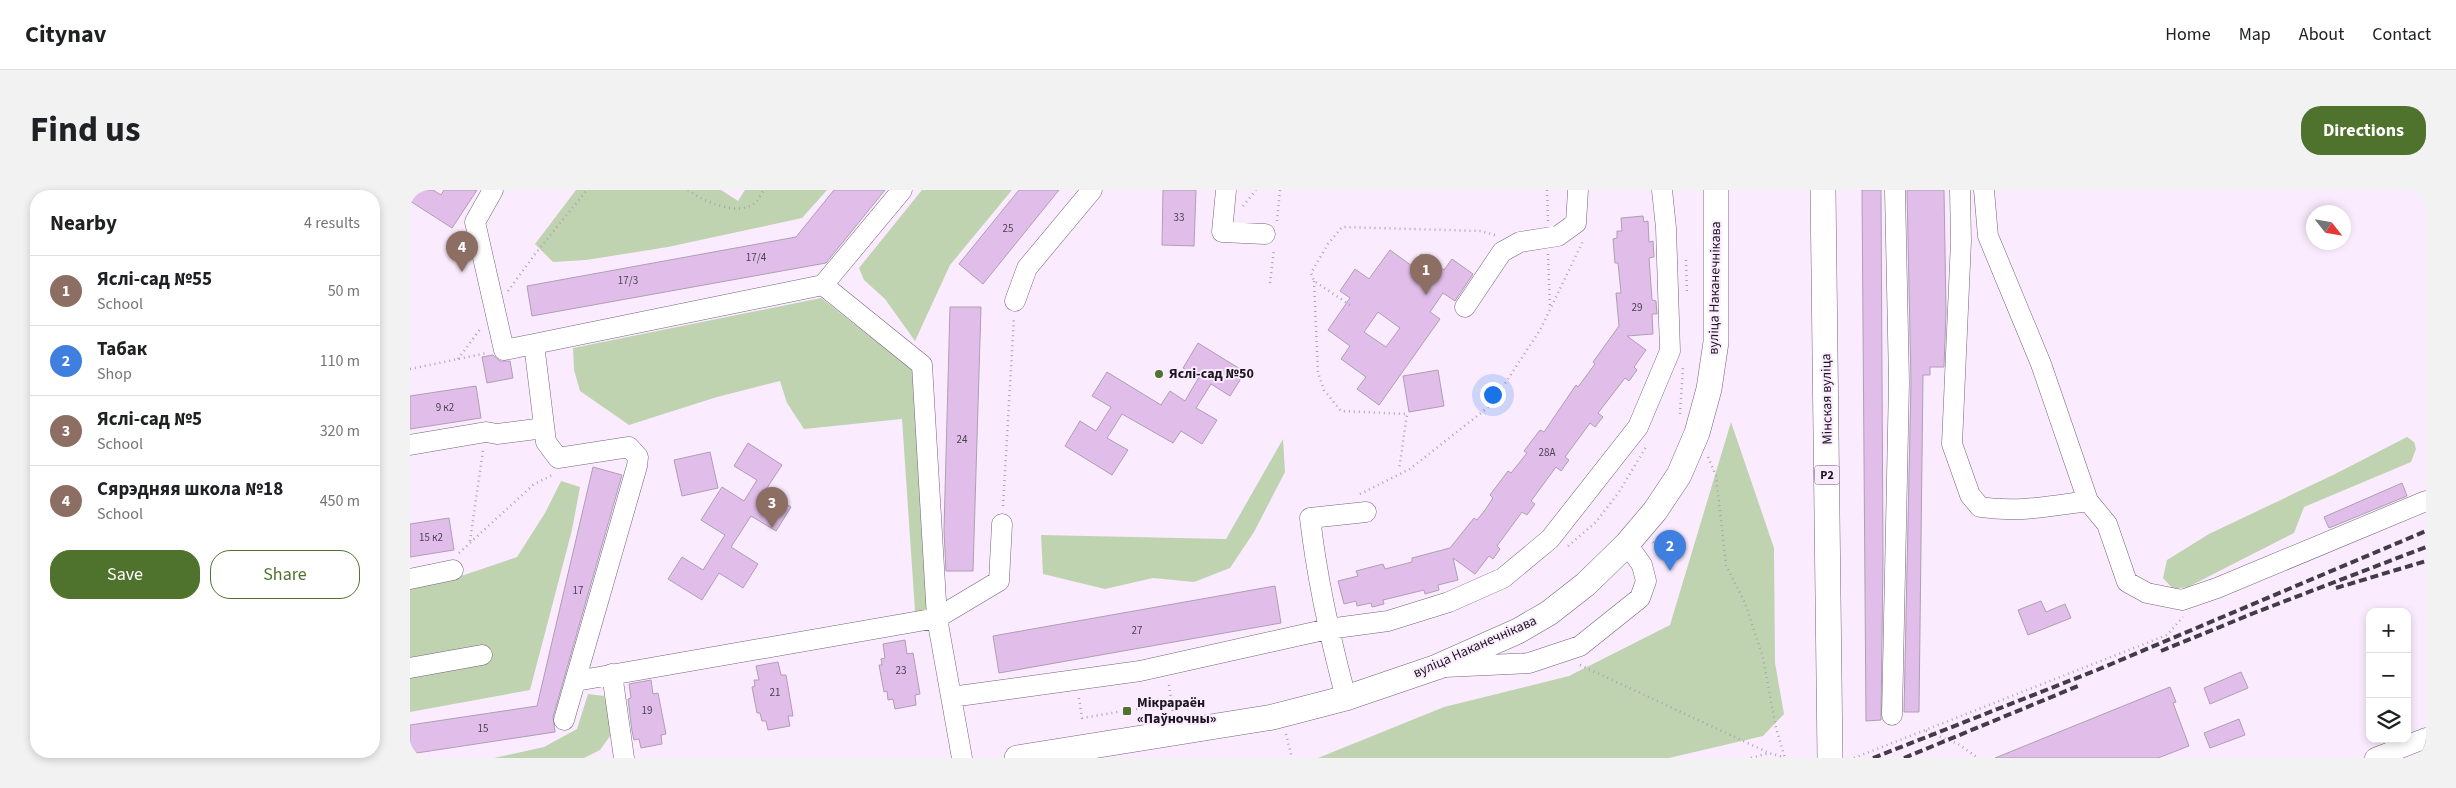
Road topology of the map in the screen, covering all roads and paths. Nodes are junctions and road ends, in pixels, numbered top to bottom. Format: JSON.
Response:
{"nodes":[{"id":1,"x":493,"y":190,"type":"edge"},
{"id":2,"x":587,"y":190,"type":"edge"},
{"id":3,"x":688,"y":190,"type":"edge"},
{"id":4,"x":764,"y":190,"type":"edge"},
{"id":5,"x":902,"y":190,"type":"edge"},
{"id":6,"x":1092,"y":190,"type":"edge"},
{"id":7,"x":1226,"y":190,"type":"edge"},
{"id":8,"x":1578,"y":190,"type":"edge"},
{"id":9,"x":1662,"y":190,"type":"edge"},
{"id":10,"x":1716,"y":190,"type":"edge"},
{"id":11,"x":1823,"y":190,"type":"edge"},
{"id":12,"x":1894,"y":190,"type":"edge"},
{"id":13,"x":1960,"y":190,"type":"edge"},
{"id":14,"x":1984,"y":190,"type":"edge"},
{"id":15,"x":1265,"y":234,"type":"dead end"},
{"id":16,"x":1585,"y":235,"type":"dead end"},
{"id":17,"x":1509,"y":248,"type":"junction"},
{"id":18,"x":1686,"y":257,"type":"dead end"},
{"id":19,"x":1314,"y":281,"type":"junction"},
{"id":20,"x":823,"y":285,"type":"junction"},
{"id":21,"x":1016,"y":301,"type":"joint"},
{"id":22,"x":1687,"y":301,"type":"dead end"},
{"id":23,"x":1350,"y":305,"type":"dead end"},
{"id":24,"x":1465,"y":307,"type":"dead end"},
{"id":25,"x":495,"y":309,"type":"junction"},
{"id":26,"x":534,"y":344,"type":"junction"},
{"id":27,"x":504,"y":350,"type":"junction"},
{"id":28,"x":458,"y":360,"type":"junction"},
{"id":29,"x":410,"y":369,"type":"edge"},
{"id":30,"x":544,"y":428,"type":"junction"},
{"id":31,"x":486,"y":432,"type":"junction"},
{"id":32,"x":1697,"y":433,"type":"junction"},
{"id":33,"x":1649,"y":442,"type":"dead end"},
{"id":34,"x":410,"y":445,"type":"edge"},
{"id":35,"x":1399,"y":470,"type":"dead end"},
{"id":36,"x":556,"y":472,"type":"dead end"},
{"id":37,"x":2088,"y":501,"type":"junction"},
{"id":38,"x":2426,"y":501,"type":"edge"},
{"id":39,"x":1359,"y":505,"type":"joint"},
{"id":40,"x":1002,"y":524,"type":"joint"},
{"id":41,"x":470,"y":543,"type":"junction"},
{"id":42,"x":1627,"y":544,"type":"junction"},
{"id":43,"x":1567,"y":547,"type":"dead end"},
{"id":44,"x":445,"y":572,"type":"joint"},
{"id":45,"x":410,"y":579,"type":"edge"},
{"id":46,"x":2204,"y":593,"type":"junction"},
{"id":47,"x":937,"y":618,"type":"junction"},
{"id":48,"x":1328,"y":629,"type":"junction"},
{"id":49,"x":1518,"y":630,"type":"junction"},
{"id":50,"x":482,"y":654,"type":"dead end"},
{"id":51,"x":1559,"y":655,"type":"junction"},
{"id":52,"x":1529,"y":663,"type":"junction"},
{"id":53,"x":1437,"y":667,"type":"junction"},
{"id":54,"x":410,"y":668,"type":"edge"},
{"id":55,"x":612,"y":674,"type":"junction"},
{"id":56,"x":576,"y":681,"type":"junction"},
{"id":57,"x":1169,"y":685,"type":"dead end"},
{"id":58,"x":951,"y":697,"type":"junction"},
{"id":59,"x":1079,"y":697,"type":"dead end"},
{"id":60,"x":1346,"y":698,"type":"junction"},
{"id":61,"x":1172,"y":704,"type":"junction"},
{"id":62,"x":1173,"y":714,"type":"dead end"},
{"id":63,"x":1892,"y":715,"type":"dead end"},
{"id":64,"x":564,"y":720,"type":"dead end"},
{"id":65,"x":1926,"y":731,"type":"junction"},
{"id":66,"x":1287,"y":734,"type":"dead end"},
{"id":67,"x":2426,"y":738,"type":"edge"},
{"id":68,"x":1768,"y":753,"type":"junction"},
{"id":69,"x":1026,"y":757,"type":"edge"},
{"id":70,"x":1783,"y":757,"type":"edge"},
{"id":71,"x":624,"y":758,"type":"edge"},
{"id":72,"x":962,"y":758,"type":"edge"},
{"id":73,"x":1292,"y":758,"type":"edge"},
{"id":74,"x":1751,"y":758,"type":"edge"},
{"id":75,"x":1830,"y":758,"type":"edge"},
{"id":76,"x":1854,"y":758,"type":"edge"},
{"id":77,"x":1978,"y":758,"type":"edge"},
{"id":78,"x":2375,"y":758,"type":"edge"}],
"edges":[{"from":1,"to":25,"type":"street"},
{"from":2,"to":25,"type":"path"},
{"from":3,"to":4,"type":"path"},
{"from":5,"to":20,"type":"street"},
{"from":6,"to":21,"type":"street"},
{"from":7,"to":15,"type":"street"},
{"from":8,"to":17,"type":"street"},
{"from":9,"to":48,"type":"street"},
{"from":10,"to":32,"type":"main road","name":"вуліца Наканечнікава"},
{"from":11,"to":75,"type":"main road","name":"Мінская вуліца","number":"Р2"},
{"from":12,"to":63,"type":"street"},
{"from":13,"to":37,"type":"street"},
{"from":14,"to":37,"type":"street"},
{"from":16,"to":39,"type":"path"},
{"from":17,"to":19,"type":"path"},
{"from":17,"to":24,"type":"street"},
{"from":18,"to":22,"type":"path"},
{"from":19,"to":23,"type":"path"},
{"from":19,"to":35,"type":"path"},
{"from":20,"to":26,"type":"street"},
{"from":20,"to":47,"type":"street"},
{"from":21,"to":40,"type":"path"},
{"from":25,"to":27,"type":"street"},
{"from":25,"to":28,"type":"path"},
{"from":26,"to":27,"type":"street"},
{"from":26,"to":30,"type":"street"},
{"from":27,"to":28,"type":"path"},
{"from":28,"to":29,"type":"path"},
{"from":30,"to":31,"type":"street"},
{"from":30,"to":56,"type":"street"},
{"from":31,"to":34,"type":"street"},
{"from":31,"to":41,"type":"path"},
{"from":32,"to":42,"type":"main road","name":"вуліца Наканечнікава"},
{"from":32,"to":70,"type":"path"},
{"from":33,"to":43,"type":"path"},
{"from":36,"to":41,"type":"path"},
{"from":37,"to":46,"type":"street"},
{"from":38,"to":46,"type":"street"},
{"from":39,"to":48,"type":"street"},
{"from":40,"to":47,"type":"street"},
{"from":41,"to":44,"type":"path"},
{"from":42,"to":49,"type":"main road","name":"вуліца Наканечнікава"},
{"from":42,"to":51,"type":"street"},
{"from":44,"to":45,"type":"street"},
{"from":46,"to":65,"type":"path"},
{"from":47,"to":55,"type":"street"},
{"from":47,"to":58,"type":"street"},
{"from":48,"to":58,"type":"street"},
{"from":48,"to":60,"type":"street"},
{"from":49,"to":52,"type":"street"},
{"from":49,"to":53,"type":"main road","name":"вуліца Наканечнікава"},
{"from":50,"to":54,"type":"street"},
{"from":51,"to":52,"type":"street"},
{"from":51,"to":68,"type":"path"},
{"from":52,"to":53,"type":"street"},
{"from":53,"to":60,"type":"main road","name":"вуліца Наканечнікава"},
{"from":55,"to":56,"type":"street"},
{"from":55,"to":71,"type":"street"},
{"from":56,"to":64,"type":"street"},
{"from":57,"to":61,"type":"path"},
{"from":58,"to":72,"type":"street"},
{"from":59,"to":61,"type":"path"},
{"from":60,"to":69,"type":"main road","name":"вуліца Наканечнікава"},
{"from":61,"to":62,"type":"path"},
{"from":65,"to":76,"type":"path"},
{"from":65,"to":77,"type":"path"},
{"from":66,"to":73,"type":"path"},
{"from":67,"to":78,"type":"street"},
{"from":68,"to":70,"type":"path"},
{"from":68,"to":74,"type":"path"}]}
